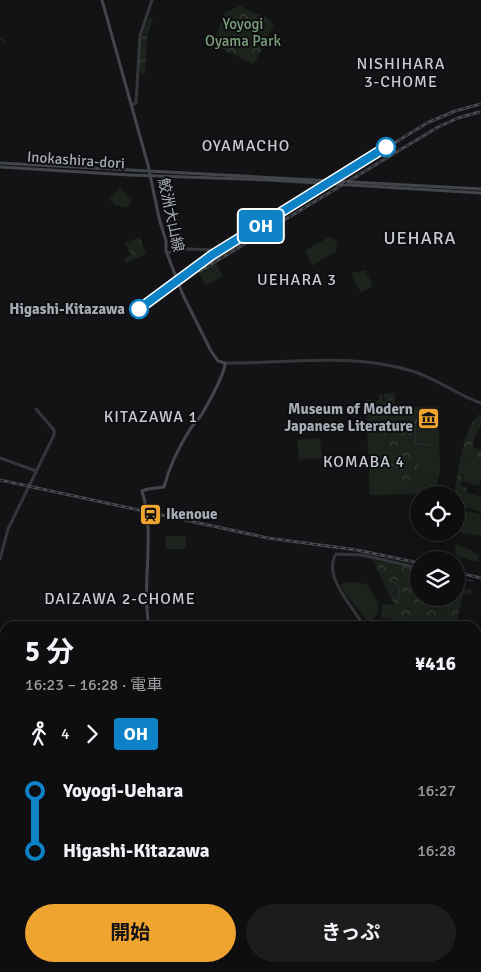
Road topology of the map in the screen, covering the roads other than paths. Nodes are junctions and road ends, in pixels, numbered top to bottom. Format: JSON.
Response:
{"nodes":[{"id":1,"x":102,"y":0,"type":"edge"},
{"id":2,"x":152,"y":0,"type":"edge"},
{"id":3,"x":131,"y":106,"type":"junction"},
{"id":4,"x":0,"y":165,"type":"edge"},
{"id":5,"x":150,"y":174,"type":"junction"},
{"id":6,"x":481,"y":191,"type":"edge"},
{"id":7,"x":214,"y":250,"type":"dead end"},
{"id":8,"x":166,"y":254,"type":"junction"},
{"id":9,"x":225,"y":363,"type":"junction"},
{"id":10,"x":481,"y":404,"type":"edge"},
{"id":11,"x":36,"y":409,"type":"dead end"},
{"id":12,"x":0,"y":458,"type":"edge"},
{"id":13,"x":36,"y":471,"type":"junction"},
{"id":14,"x":0,"y":560,"type":"edge"},
{"id":15,"x":410,"y":566,"type":"edge"},
{"id":16,"x":149,"y":621,"type":"edge"},
{"id":17,"x":361,"y":621,"type":"edge"}],
"edges":[{"from":1,"to":3,"type":"main road","name":"鮫洲大山線"},
{"from":2,"to":3,"type":"street"},
{"from":3,"to":5,"type":"main road","name":"鮫洲大山線"},
{"from":4,"to":5,"type":"main road","name":"Inokashira-dori"},
{"from":5,"to":6,"type":"main road","name":"Inokashira-dori"},
{"from":5,"to":8,"type":"main road","name":"鮫洲大山線"},
{"from":7,"to":8,"type":"street"},
{"from":8,"to":9,"type":"main road","name":"鮫洲大山線"},
{"from":9,"to":10,"type":"street"},
{"from":9,"to":16,"type":"main road"},
{"from":11,"to":13,"type":"street"},
{"from":12,"to":13,"type":"street"},
{"from":13,"to":14,"type":"street"},
{"from":15,"to":17,"type":"street"}]}
